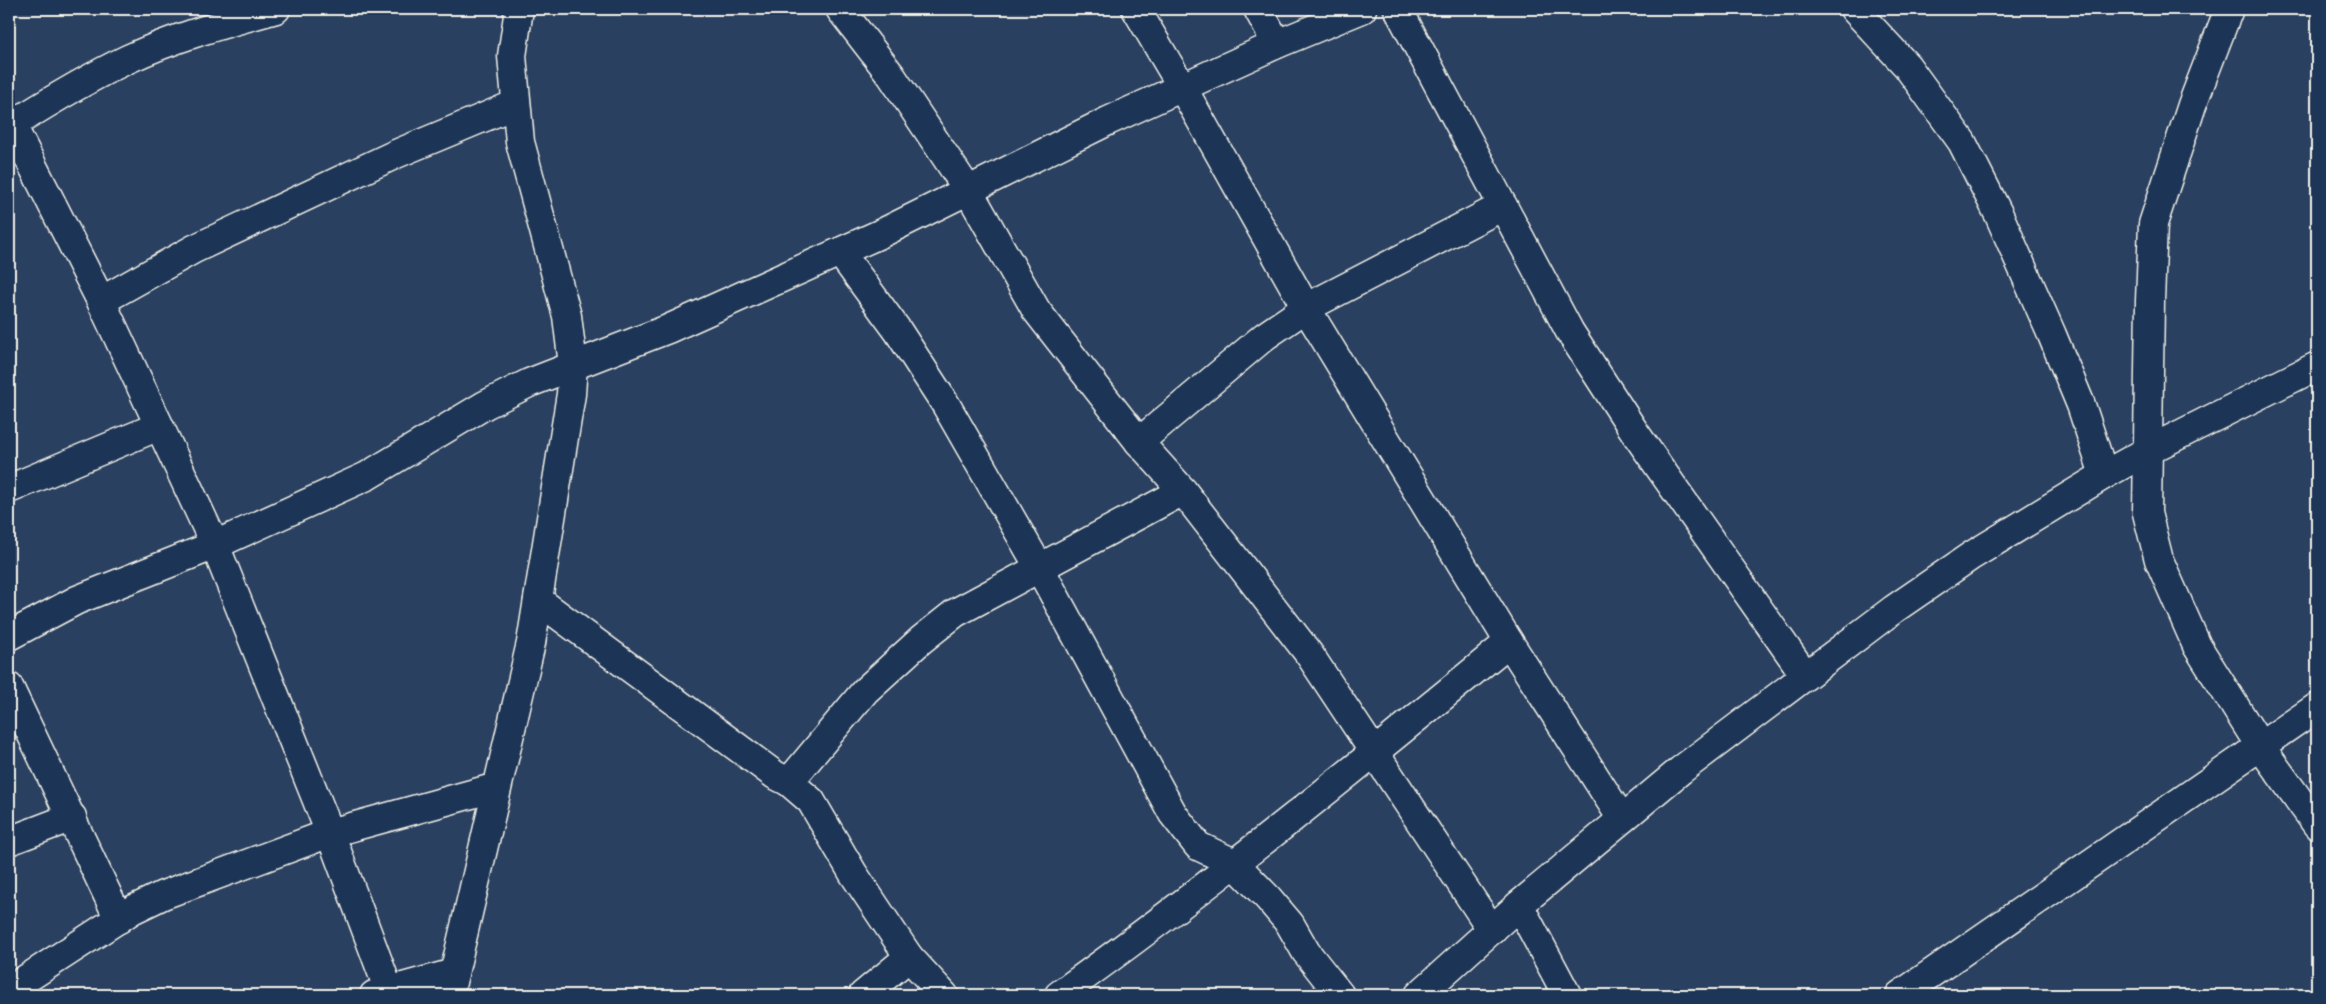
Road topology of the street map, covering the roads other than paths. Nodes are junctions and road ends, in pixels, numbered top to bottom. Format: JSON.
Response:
{"nodes":[{"id":1,"x":276,"y":9,"type":"edge"},
{"id":2,"x":518,"y":9,"type":"edge"},
{"id":3,"x":840,"y":9,"type":"edge"},
{"id":4,"x":1136,"y":9,"type":"edge"},
{"id":5,"x":1258,"y":9,"type":"edge"},
{"id":6,"x":1362,"y":9,"type":"edge"},
{"id":7,"x":1398,"y":9,"type":"edge"},
{"id":8,"x":1854,"y":9,"type":"edge"},
{"id":9,"x":2228,"y":9,"type":"edge"},
{"id":10,"x":1277,"y":44,"type":"junction"},
{"id":11,"x":1182,"y":87,"type":"junction"},
{"id":12,"x":516,"y":104,"type":"junction"},
{"id":13,"x":10,"y":123,"type":"edge"},
{"id":14,"x":968,"y":190,"type":"junction"},
{"id":15,"x":1503,"y":206,"type":"junction"},
{"id":16,"x":840,"y":252,"type":"junction"},
{"id":17,"x":101,"y":300,"type":"junction"},
{"id":18,"x":1306,"y":308,"type":"junction"},
{"id":19,"x":573,"y":365,"type":"junction"},
{"id":20,"x":2317,"y":366,"type":"edge"},
{"id":21,"x":159,"y":426,"type":"junction"},
{"id":22,"x":1139,"y":442,"type":"junction"},
{"id":23,"x":2149,"y":450,"type":"junction"},
{"id":24,"x":2104,"y":475,"type":"junction"},
{"id":25,"x":9,"y":489,"type":"edge"},
{"id":26,"x":1183,"y":491,"type":"junction"},
{"id":27,"x":215,"y":545,"type":"junction"},
{"id":28,"x":1038,"y":566,"type":"junction"},
{"id":29,"x":538,"y":600,"type":"junction"},
{"id":30,"x":9,"y":636,"type":"edge"},
{"id":31,"x":1509,"y":642,"type":"junction"},
{"id":32,"x":1805,"y":675,"type":"junction"},
{"id":33,"x":9,"y":687,"type":"edge"},
{"id":34,"x":2317,"y":707,"type":"edge"},
{"id":35,"x":2260,"y":746,"type":"junction"},
{"id":36,"x":1374,"y":753,"type":"junction"},
{"id":37,"x":789,"y":782,"type":"junction"},
{"id":38,"x":497,"y":787,"type":"junction"},
{"id":39,"x":72,"y":817,"type":"junction"},
{"id":40,"x":1622,"y":819,"type":"junction"},
{"id":41,"x":2317,"y":825,"type":"edge"},
{"id":42,"x":330,"y":833,"type":"junction"},
{"id":43,"x":9,"y":841,"type":"edge"},
{"id":44,"x":1234,"y":863,"type":"junction"},
{"id":45,"x":1519,"y":905,"type":"junction"},
{"id":46,"x":119,"y":919,"type":"junction"},
{"id":47,"x":1492,"y":930,"type":"junction"},
{"id":48,"x":909,"y":957,"type":"junction"},
{"id":49,"x":452,"y":984,"type":"edge"},
{"id":50,"x":9,"y":990,"type":"edge"},
{"id":51,"x":382,"y":993,"type":"edge"},
{"id":52,"x":863,"y":995,"type":"edge"},
{"id":53,"x":944,"y":995,"type":"edge"},
{"id":54,"x":1059,"y":995,"type":"edge"},
{"id":55,"x":1340,"y":995,"type":"edge"},
{"id":56,"x":1419,"y":995,"type":"edge"},
{"id":57,"x":1567,"y":995,"type":"edge"},
{"id":58,"x":1900,"y":995,"type":"edge"}],
"edges":[{"from":1,"to":13,"type":"street"},
{"from":2,"to":12,"type":"street"},
{"from":3,"to":14,"type":"street"},
{"from":4,"to":11,"type":"street"},
{"from":5,"to":10,"type":"street"},
{"from":6,"to":10,"type":"street"},
{"from":7,"to":15,"type":"street"},
{"from":8,"to":24,"type":"street"},
{"from":9,"to":23,"type":"street"},
{"from":10,"to":11,"type":"street"},
{"from":11,"to":14,"type":"street"},
{"from":11,"to":18,"type":"street"},
{"from":12,"to":17,"type":"street"},
{"from":12,"to":19,"type":"street"},
{"from":13,"to":17,"type":"street"},
{"from":14,"to":16,"type":"street"},
{"from":14,"to":22,"type":"street"},
{"from":15,"to":18,"type":"street"},
{"from":15,"to":32,"type":"street"},
{"from":16,"to":19,"type":"street"},
{"from":16,"to":28,"type":"street"},
{"from":17,"to":21,"type":"street"},
{"from":18,"to":22,"type":"street"},
{"from":18,"to":31,"type":"street"},
{"from":19,"to":27,"type":"street"},
{"from":19,"to":29,"type":"street"},
{"from":20,"to":23,"type":"street"},
{"from":21,"to":25,"type":"street"},
{"from":21,"to":27,"type":"street"},
{"from":22,"to":26,"type":"street"},
{"from":23,"to":24,"type":"street"},
{"from":23,"to":35,"type":"street"},
{"from":24,"to":32,"type":"street"},
{"from":26,"to":28,"type":"street"},
{"from":26,"to":36,"type":"street"},
{"from":27,"to":30,"type":"street"},
{"from":27,"to":42,"type":"street"},
{"from":28,"to":37,"type":"street"},
{"from":28,"to":44,"type":"street"},
{"from":29,"to":37,"type":"street"},
{"from":29,"to":38,"type":"street"},
{"from":31,"to":36,"type":"street"},
{"from":31,"to":40,"type":"street"},
{"from":32,"to":40,"type":"street"},
{"from":33,"to":39,"type":"street"},
{"from":34,"to":35,"type":"street"},
{"from":35,"to":41,"type":"street"},
{"from":35,"to":58,"type":"street"},
{"from":36,"to":44,"type":"street"},
{"from":36,"to":47,"type":"street"},
{"from":37,"to":48,"type":"street"},
{"from":38,"to":42,"type":"street"},
{"from":38,"to":49,"type":"street"},
{"from":39,"to":43,"type":"street"},
{"from":39,"to":46,"type":"street"},
{"from":40,"to":45,"type":"street"},
{"from":42,"to":46,"type":"street"},
{"from":42,"to":51,"type":"street"},
{"from":44,"to":54,"type":"street"},
{"from":44,"to":55,"type":"street"},
{"from":45,"to":47,"type":"street"},
{"from":45,"to":57,"type":"street"},
{"from":46,"to":50,"type":"street"},
{"from":47,"to":56,"type":"street"},
{"from":48,"to":52,"type":"street"},
{"from":48,"to":53,"type":"street"},
{"from":49,"to":51,"type":"street"}]}
